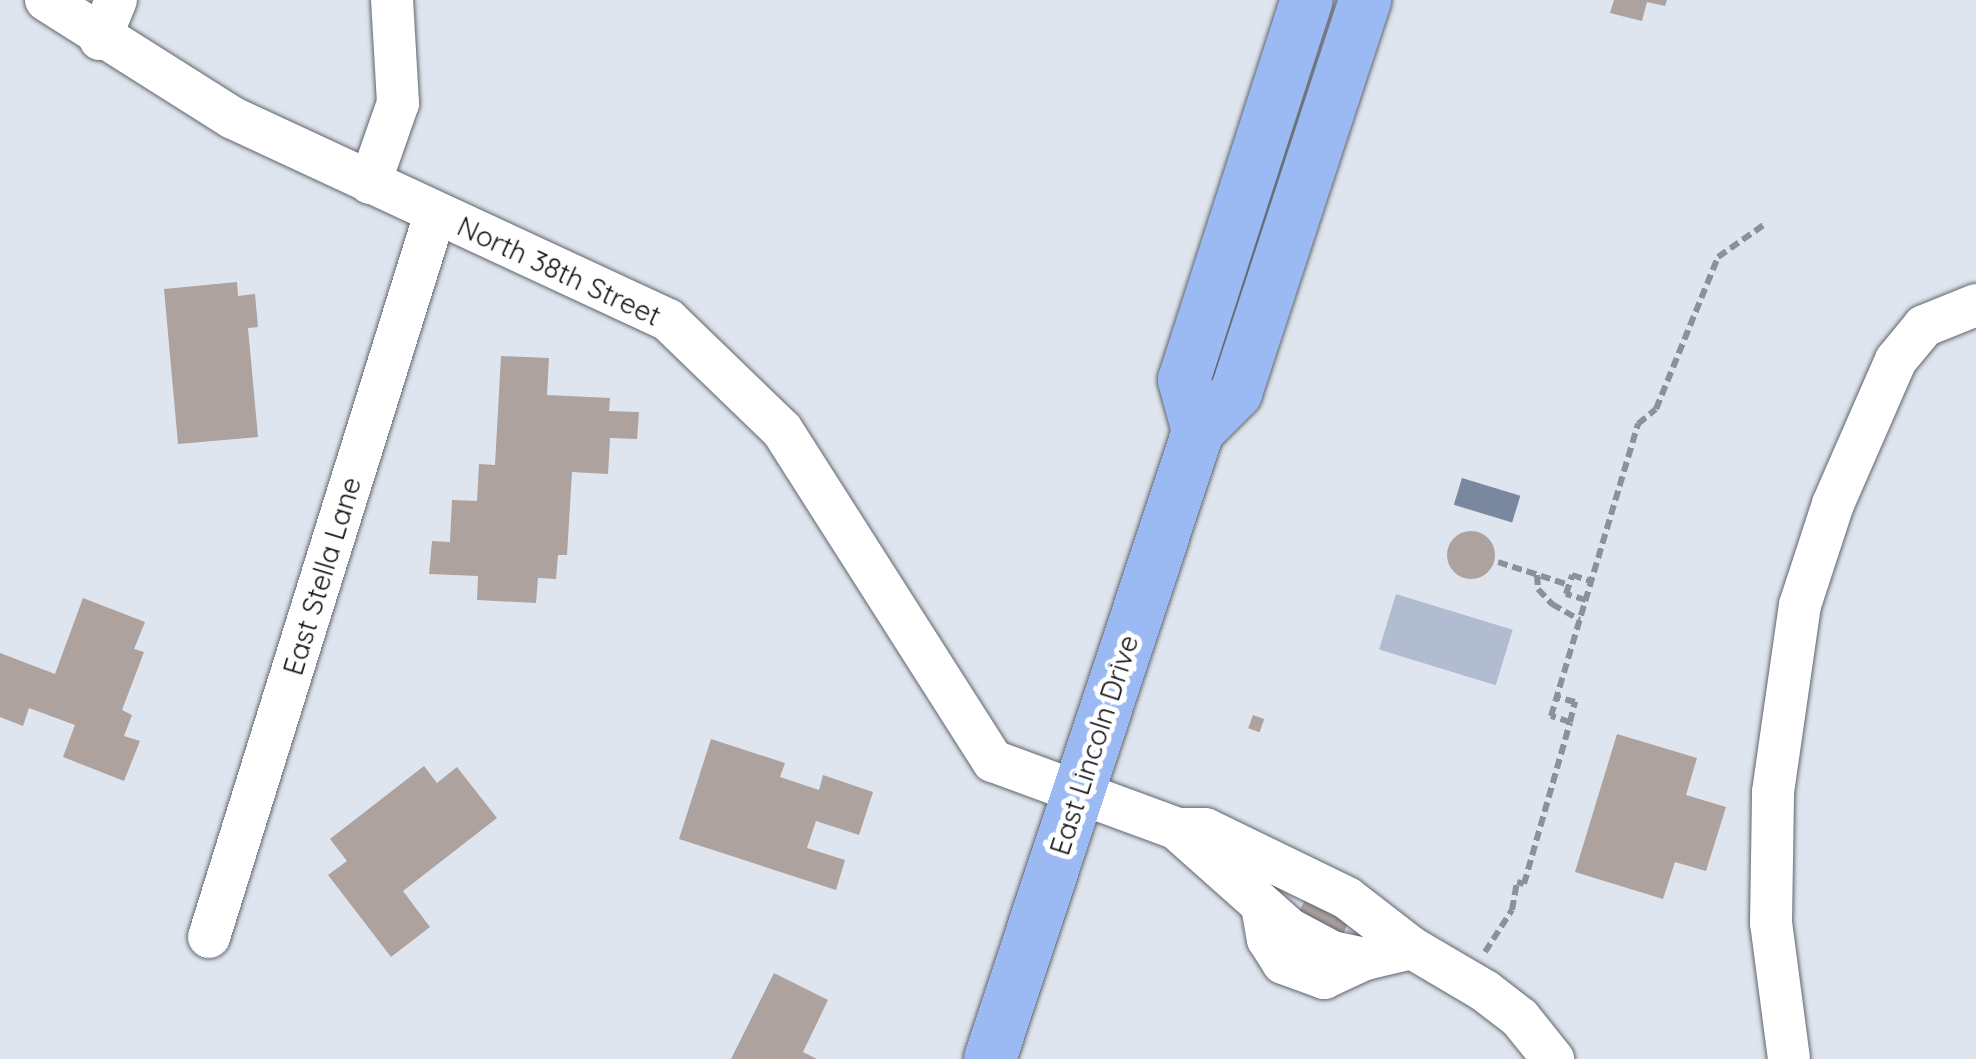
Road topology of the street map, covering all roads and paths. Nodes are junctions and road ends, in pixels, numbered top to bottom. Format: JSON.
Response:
{"nodes":[{"id":1,"x":46,"y":0,"type":"edge"},
{"id":2,"x":392,"y":0,"type":"edge"},
{"id":3,"x":1307,"y":0,"type":"edge"},
{"id":4,"x":1366,"y":0,"type":"edge"},
{"id":5,"x":108,"y":19,"type":"edge"},
{"id":6,"x":370,"y":183,"type":"junction"},
{"id":7,"x":435,"y":214,"type":"junction"},
{"id":8,"x":1765,"y":224,"type":"dead end"},
{"id":9,"x":1976,"y":305,"type":"edge"},
{"id":10,"x":1198,"y":431,"type":"junction"},
{"id":11,"x":1498,"y":562,"type":"dead end"},
{"id":12,"x":1537,"y":575,"type":"junction"},
{"id":13,"x":1592,"y":581,"type":"junction"},
{"id":14,"x":1569,"y":585,"type":"junction"},
{"id":15,"x":1586,"y":600,"type":"junction"},
{"id":16,"x":1580,"y":620,"type":"junction"},
{"id":17,"x":1556,"y":697,"type":"junction"},
{"id":18,"x":1570,"y":722,"type":"junction"},
{"id":19,"x":1078,"y":792,"type":"junction"},
{"id":20,"x":1159,"y":823,"type":"junction"},
{"id":21,"x":209,"y":938,"type":"dead end"},
{"id":22,"x":1490,"y":945,"type":"dead end"},
{"id":23,"x":1412,"y":948,"type":"junction"},
{"id":24,"x":990,"y":1059,"type":"edge"},
{"id":25,"x":1553,"y":1059,"type":"edge"},
{"id":26,"x":1788,"y":1059,"type":"edge"}],
"edges":[{"from":1,"to":5,"type":"street","name":"North 38th Street"},
{"from":2,"to":6,"type":"street"},
{"from":3,"to":10,"type":"main road"},
{"from":4,"to":10,"type":"main road","name":"East Lincoln Drive"},
{"from":5,"to":6,"type":"street","name":"North 38th Street"},
{"from":6,"to":7,"type":"street","name":"North 38th Street"},
{"from":7,"to":19,"type":"street","name":"North 38th Street"},
{"from":7,"to":21,"type":"street","name":"East Stella Lane"},
{"from":8,"to":13,"type":"path"},
{"from":9,"to":26,"type":"street"},
{"from":10,"to":19,"type":"main road","name":"East Lincoln Drive"},
{"from":11,"to":12,"type":"path"},
{"from":12,"to":14,"type":"path"},
{"from":12,"to":16,"type":"path"},
{"from":13,"to":14,"type":"path"},
{"from":13,"to":15,"type":"path"},
{"from":14,"to":15,"type":"path"},
{"from":15,"to":16,"type":"path"},
{"from":16,"to":17,"type":"path"},
{"from":17,"to":18,"type":"path"},
{"from":17,"to":18,"type":"path"},
{"from":18,"to":22,"type":"path"},
{"from":19,"to":20,"type":"street","name":"North 38th Street"},
{"from":19,"to":24,"type":"main road","name":"East Lincoln Drive"},
{"from":20,"to":23,"type":"street"},
{"from":20,"to":23,"type":"street"},
{"from":23,"to":25,"type":"street"}]}
